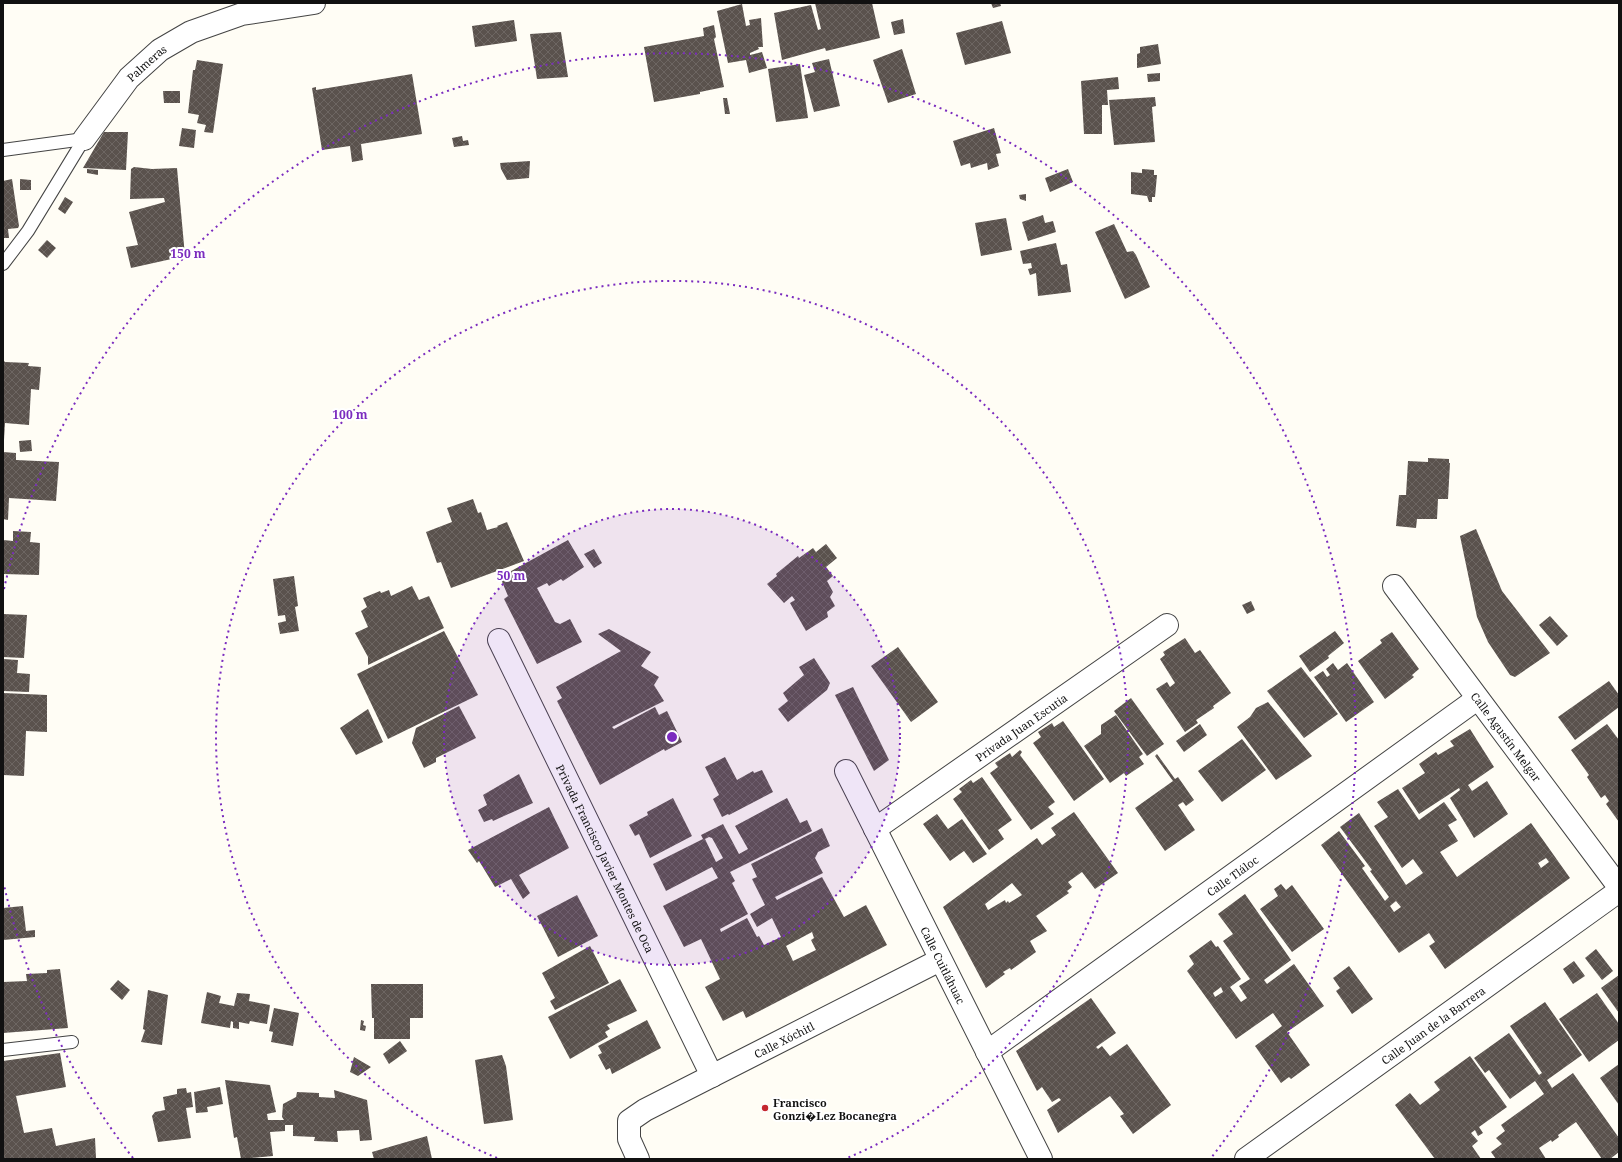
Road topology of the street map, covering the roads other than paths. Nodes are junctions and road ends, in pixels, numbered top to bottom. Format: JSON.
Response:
{"nodes":[{"id":1,"x":314,"y":3,"type":"edge"},
{"id":2,"x":84,"y":139,"type":"junction"},
{"id":3,"x":3,"y":150,"type":"edge"},
{"id":4,"x":3,"y":264,"type":"edge"},
{"id":5,"x":1394,"y":586,"type":"dead end"},
{"id":6,"x":1167,"y":625,"type":"dead end"},
{"id":7,"x":499,"y":640,"type":"dead end"},
{"id":8,"x":1477,"y":699,"type":"junction"},
{"id":9,"x":846,"y":771,"type":"dead end"},
{"id":10,"x":875,"y":829,"type":"junction"},
{"id":11,"x":1619,"y":887,"type":"edge"},
{"id":12,"x":1619,"y":891,"type":"edge"},
{"id":13,"x":940,"y":960,"type":"junction"},
{"id":14,"x":72,"y":1042,"type":"dead end"},
{"id":15,"x":3,"y":1050,"type":"edge"},
{"id":16,"x":987,"y":1052,"type":"junction"},
{"id":17,"x":712,"y":1076,"type":"junction"},
{"id":18,"x":638,"y":1159,"type":"edge"},
{"id":19,"x":1041,"y":1159,"type":"edge"},
{"id":20,"x":1246,"y":1159,"type":"edge"}],
"edges":[{"from":1,"to":2,"type":"street","name":"Palmeras"},
{"from":2,"to":3,"type":"lane"},
{"from":2,"to":4,"type":"lane"},
{"from":5,"to":8,"type":"street","name":"Calle Agustín Melgar"},
{"from":6,"to":10,"type":"street","name":"Privada Juan Escutia"},
{"from":7,"to":17,"type":"street","name":"Privada Francisco Javier Montes de Oca"},
{"from":8,"to":11,"type":"street","name":"Calle Agustín Melgar"},
{"from":8,"to":16,"type":"street","name":"Calle Tláloc"},
{"from":9,"to":10,"type":"street","name":"Calle Cuitláhuac"},
{"from":10,"to":13,"type":"street","name":"Calle Cuitláhuac"},
{"from":12,"to":20,"type":"street","name":"Calle Juan de la Barrera"},
{"from":13,"to":16,"type":"street","name":"Calle Cuitláhuac"},
{"from":13,"to":17,"type":"street","name":"Calle Xóchitl"},
{"from":14,"to":15,"type":"lane"},
{"from":16,"to":19,"type":"street","name":"Calle Cuitláhuac"},
{"from":17,"to":18,"type":"street","name":"Calle Xóchitl"}]}
